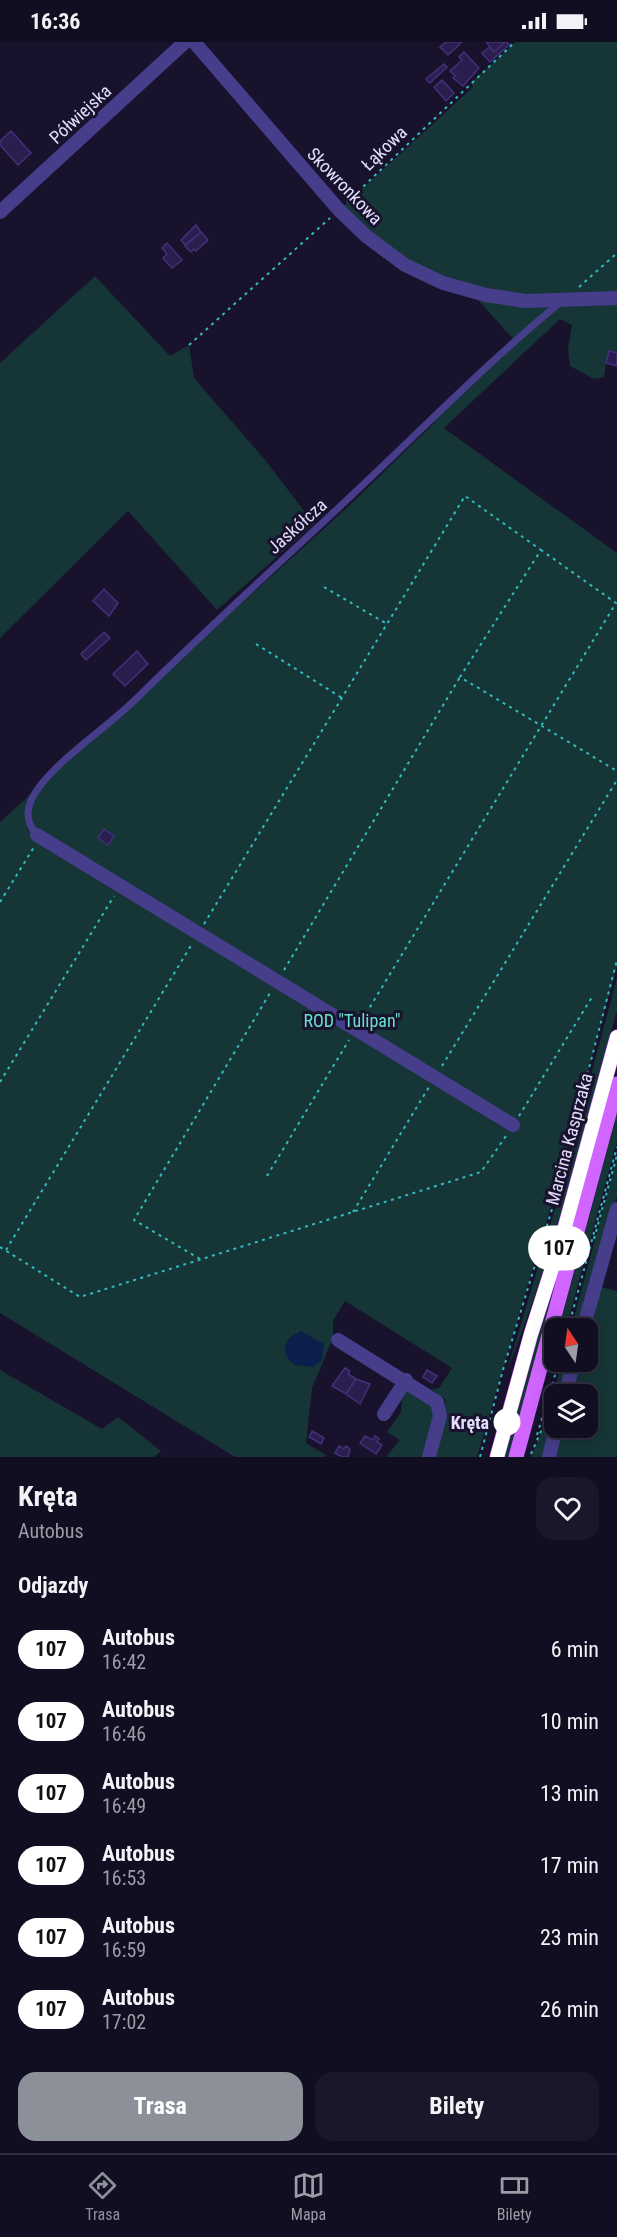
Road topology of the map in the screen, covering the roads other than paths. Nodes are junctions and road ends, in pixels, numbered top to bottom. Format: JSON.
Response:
{"nodes":[{"id":1,"x":185,"y":42,"type":"edge"},
{"id":2,"x":194,"y":42,"type":"edge"},
{"id":3,"x":0,"y":212,"type":"edge"},
{"id":4,"x":617,"y":298,"type":"edge"},
{"id":5,"x":563,"y":301,"type":"junction"},
{"id":6,"x":39,"y":836,"type":"joint"},
{"id":7,"x":617,"y":1037,"type":"edge"},
{"id":8,"x":617,"y":1084,"type":"edge"},
{"id":9,"x":513,"y":1125,"type":"road end"},
{"id":10,"x":617,"y":1209,"type":"edge"},
{"id":11,"x":586,"y":1318,"type":"edge"},
{"id":12,"x":338,"y":1340,"type":"dead end"},
{"id":13,"x":406,"y":1380,"type":"junction"},
{"id":14,"x":384,"y":1414,"type":"dead end"},
{"id":15,"x":554,"y":1438,"type":"edge"},
{"id":16,"x":429,"y":1457,"type":"edge"},
{"id":17,"x":497,"y":1457,"type":"edge"},
{"id":18,"x":516,"y":1457,"type":"edge"},
{"id":19,"x":549,"y":1457,"type":"edge"}],
"edges":[{"from":1,"to":3,"type":"street","name":"Półwiejska"},
{"from":2,"to":5,"type":"street","name":"Skowronkowa"},
{"from":4,"to":5,"type":"street","name":"Skowronkowa"},
{"from":5,"to":6,"type":"lane","name":"Jaskółcza"},
{"from":6,"to":9,"type":"street"},
{"from":7,"to":17,"type":"main road","name":"Marcina Kasprzaka"},
{"from":8,"to":18,"type":"main road","name":"Marcina Kasprzaka"},
{"from":10,"to":11,"type":"street"},
{"from":12,"to":13,"type":"street"},
{"from":13,"to":14,"type":"street"},
{"from":13,"to":16,"type":"street"},
{"from":15,"to":19,"type":"street"}]}
